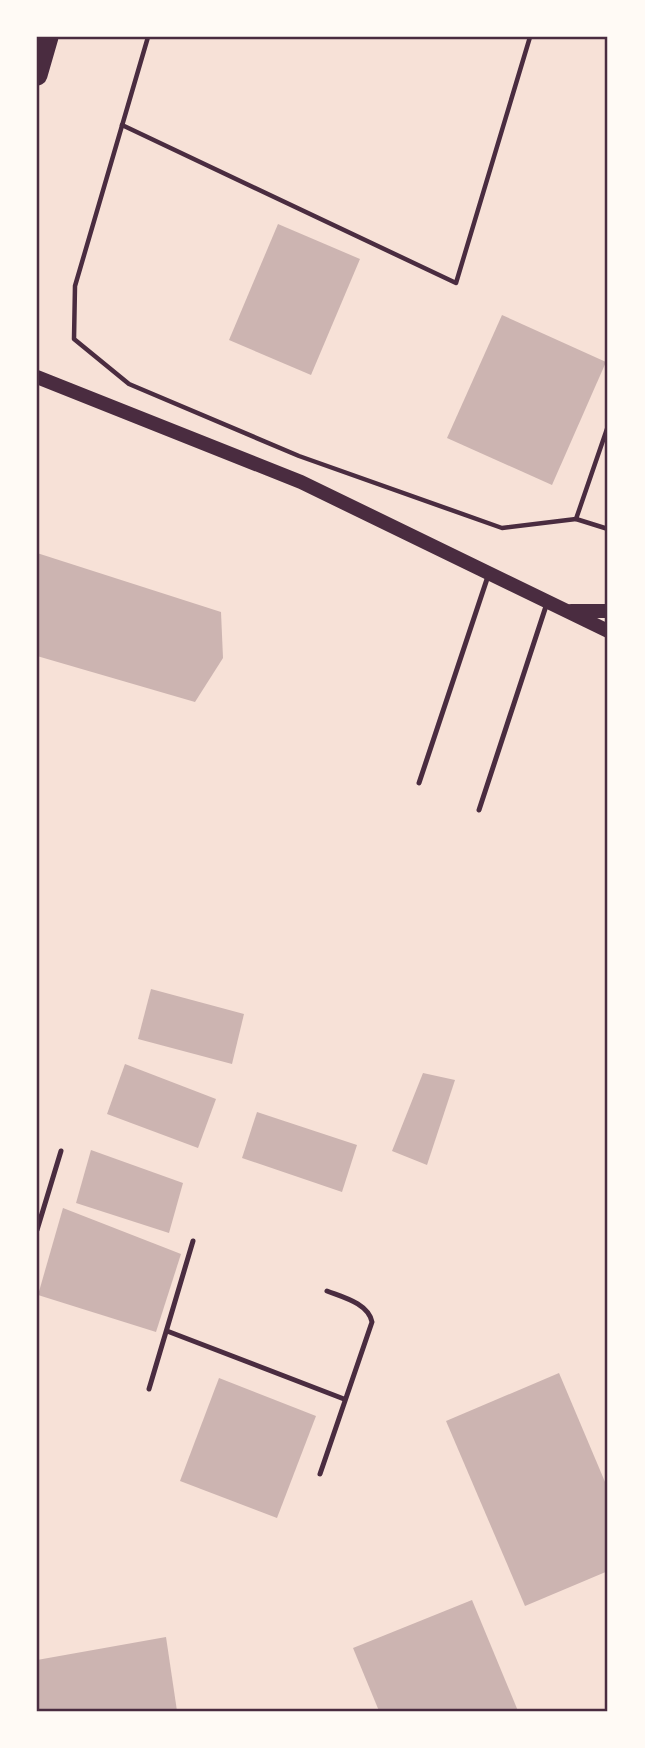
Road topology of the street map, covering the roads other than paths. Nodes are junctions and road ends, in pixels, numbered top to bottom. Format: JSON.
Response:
{"nodes":[{"id":1,"x":48,"y":37,"type":"edge"},
{"id":2,"x":37,"y":75,"type":"edge"},
{"id":3,"x":37,"y":377,"type":"edge"},
{"id":4,"x":489,"y":573,"type":"junction"},
{"id":5,"x":548,"y":602,"type":"junction"},
{"id":6,"x":567,"y":611,"type":"junction"},
{"id":7,"x":608,"y":611,"type":"edge"},
{"id":8,"x":608,"y":631,"type":"edge"},
{"id":9,"x":419,"y":783,"type":"dead end"},
{"id":10,"x":479,"y":810,"type":"dead end"},
{"id":11,"x":61,"y":1151,"type":"dead end"},
{"id":12,"x":37,"y":1230,"type":"edge"},
{"id":13,"x":194,"y":1241,"type":"dead end"},
{"id":14,"x":327,"y":1291,"type":"dead end"},
{"id":15,"x":167,"y":1331,"type":"junction"},
{"id":16,"x":149,"y":1388,"type":"dead end"},
{"id":17,"x":344,"y":1399,"type":"junction"},
{"id":18,"x":320,"y":1474,"type":"dead end"}],
"edges":[{"from":1,"to":2,"type":"highway"},
{"from":3,"to":4,"type":"main road"},
{"from":4,"to":5,"type":"main road"},
{"from":4,"to":9,"type":"lane"},
{"from":5,"to":6,"type":"main road"},
{"from":5,"to":10,"type":"lane"},
{"from":6,"to":7,"type":"main road"},
{"from":6,"to":8,"type":"main road"},
{"from":11,"to":12,"type":"lane"},
{"from":13,"to":15,"type":"lane"},
{"from":14,"to":17,"type":"lane"},
{"from":15,"to":16,"type":"lane"},
{"from":15,"to":17,"type":"lane"},
{"from":17,"to":18,"type":"lane"}]}
